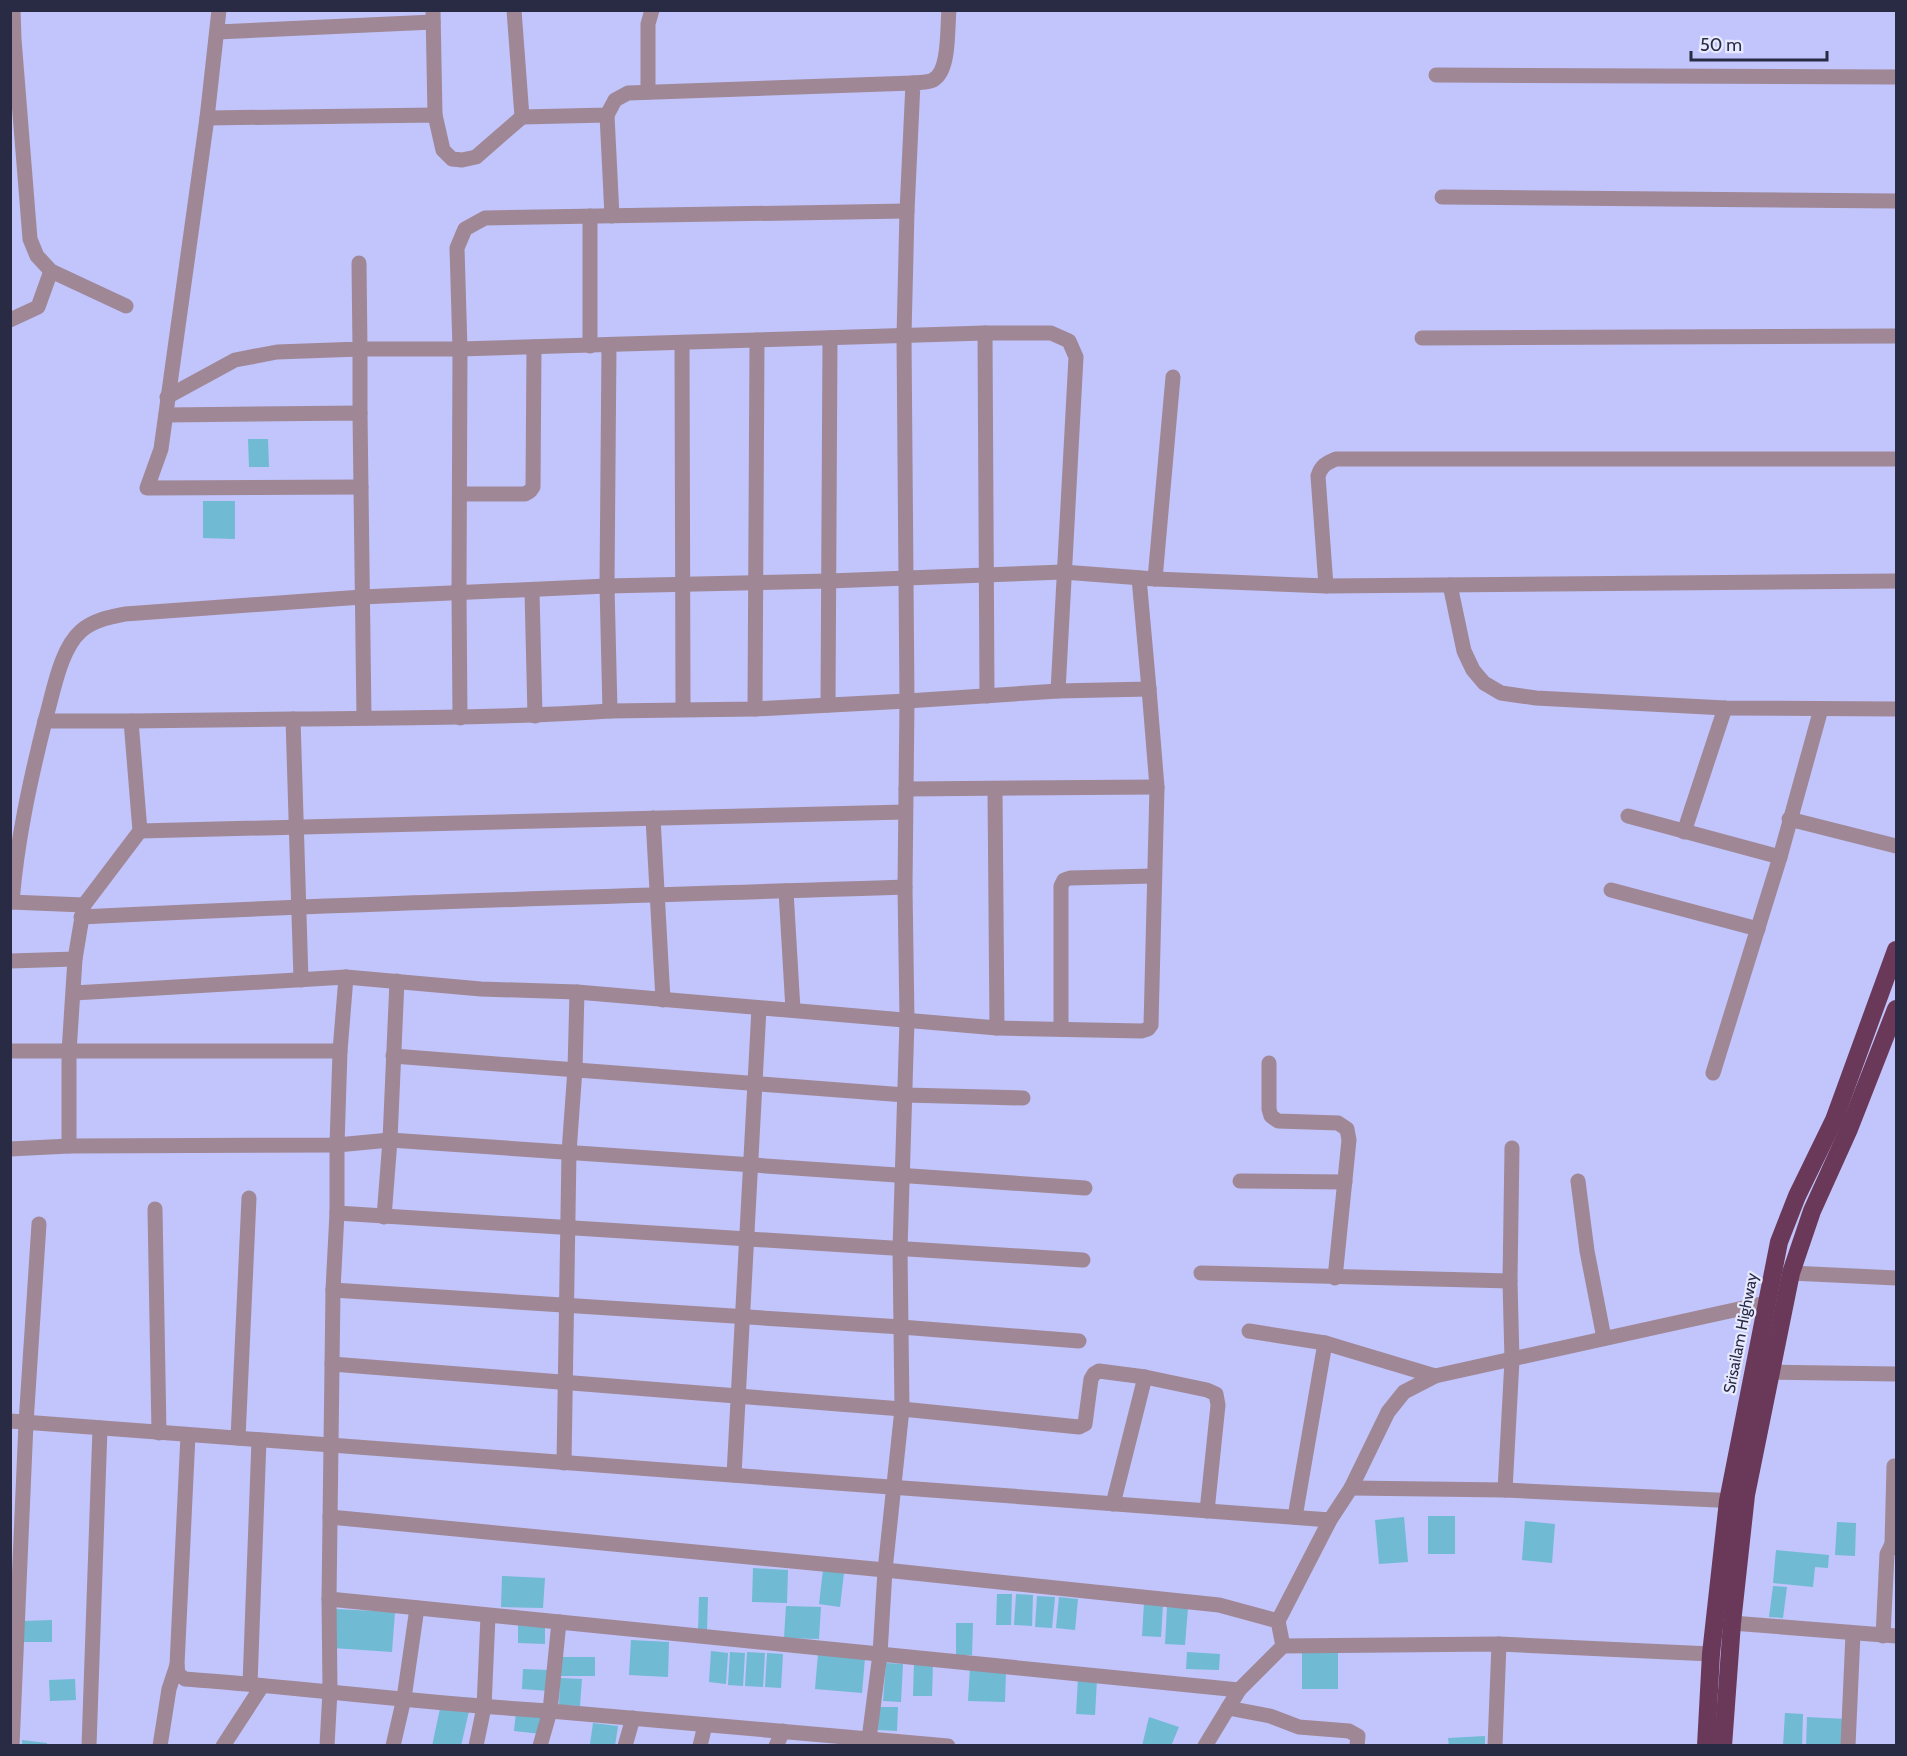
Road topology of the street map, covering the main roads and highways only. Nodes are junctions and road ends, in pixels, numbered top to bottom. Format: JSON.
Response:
{"nodes":[{"id":1,"x":1896,"y":950,"type":"edge"},
{"id":2,"x":1896,"y":1010,"type":"edge"},
{"id":3,"x":1737,"y":1501,"type":"junction"},
{"id":4,"x":1707,"y":1746,"type":"edge"},
{"id":5,"x":1722,"y":1746,"type":"edge"}],
"edges":[{"from":1,"to":3,"type":"highway","name":"Srisailam Highway"},
{"from":2,"to":3,"type":"highway","name":"Srisailam Highway"},
{"from":3,"to":4,"type":"highway","name":"Srisailam Highway"},
{"from":3,"to":5,"type":"highway","name":"Srisailam Highway"}]}
